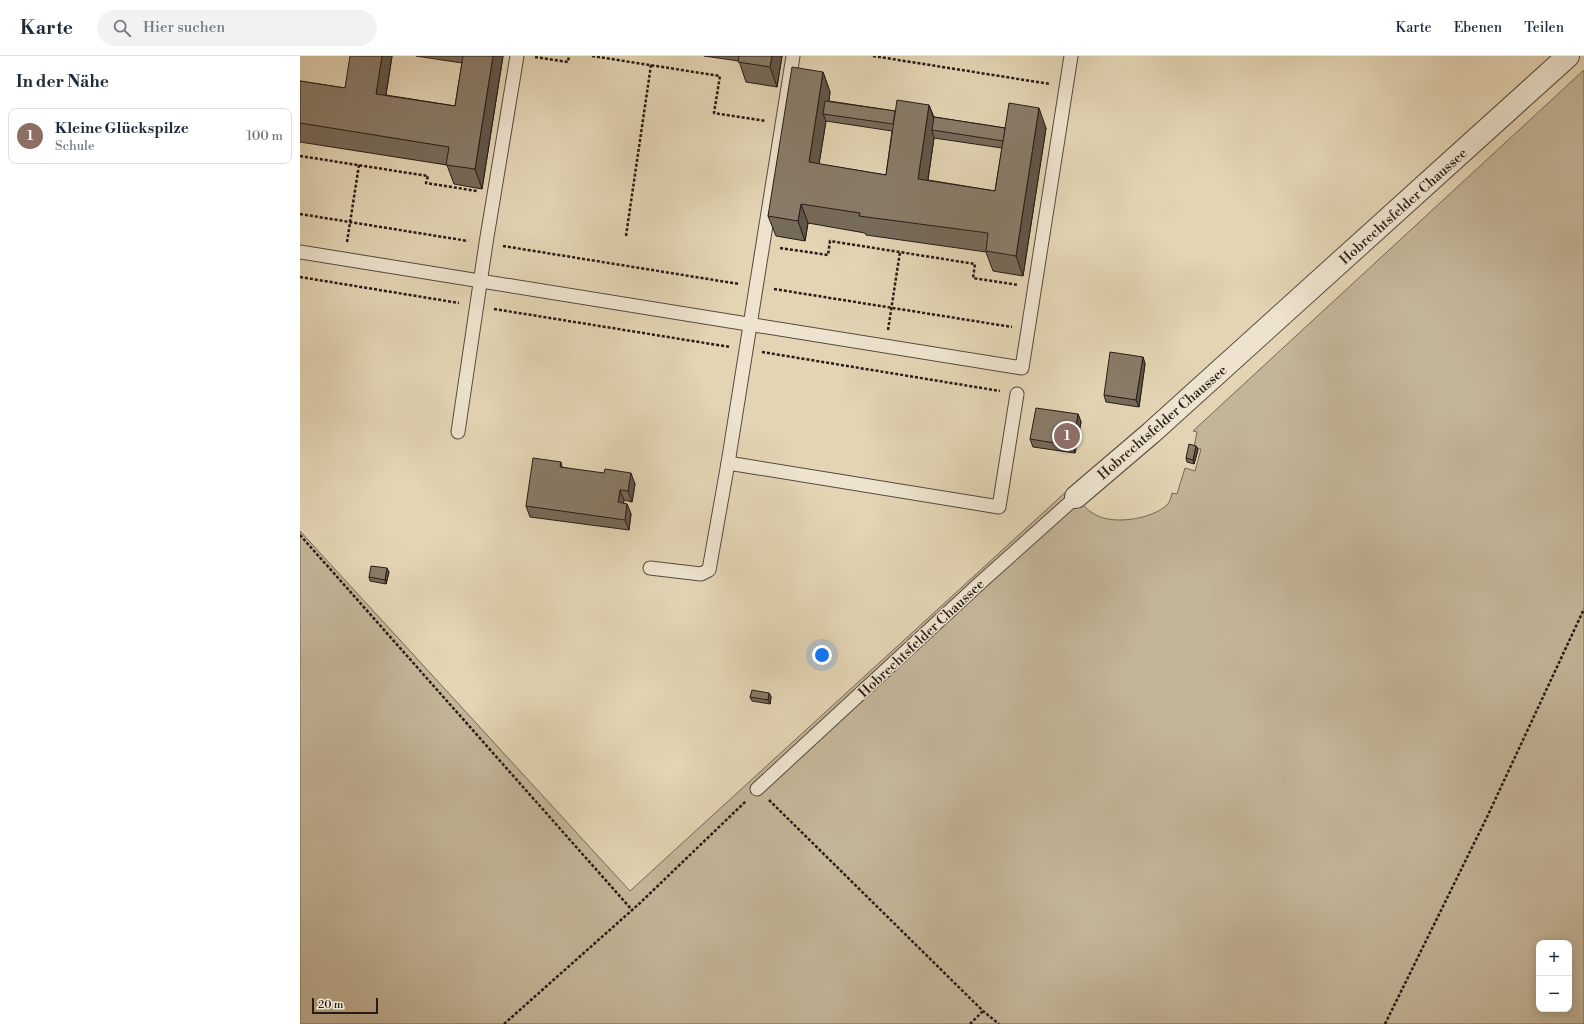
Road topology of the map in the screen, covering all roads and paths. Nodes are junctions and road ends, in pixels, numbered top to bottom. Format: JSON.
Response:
{"nodes":[{"id":1,"x":517,"y":56,"type":"edge"},
{"id":2,"x":530,"y":56,"type":"edge"},
{"id":3,"x":569,"y":56,"type":"edge"},
{"id":4,"x":592,"y":56,"type":"edge"},
{"id":5,"x":793,"y":56,"type":"edge"},
{"id":6,"x":873,"y":56,"type":"edge"},
{"id":7,"x":1071,"y":56,"type":"edge"},
{"id":8,"x":1568,"y":56,"type":"edge"},
{"id":9,"x":651,"y":65,"type":"junction"},
{"id":10,"x":1066,"y":87,"type":"junction"},
{"id":11,"x":782,"y":124,"type":"junction"},
{"id":12,"x":300,"y":156,"type":"edge"},
{"id":13,"x":359,"y":165,"type":"junction"},
{"id":14,"x":495,"y":194,"type":"junction"},
{"id":15,"x":300,"y":214,"type":"edge"},
{"id":16,"x":350,"y":222,"type":"junction"},
{"id":17,"x":626,"y":236,"type":"dead end"},
{"id":18,"x":486,"y":243,"type":"junction"},
{"id":19,"x":763,"y":246,"type":"junction"},
{"id":20,"x":300,"y":252,"type":"edge"},
{"id":21,"x":900,"y":252,"type":"junction"},
{"id":22,"x":344,"y":259,"type":"junction"},
{"id":23,"x":300,"y":277,"type":"edge"},
{"id":24,"x":481,"y":281,"type":"junction"},
{"id":25,"x":756,"y":286,"type":"junction"},
{"id":26,"x":1034,"y":288,"type":"junction"},
{"id":27,"x":477,"y":306,"type":"junction"},
{"id":28,"x":892,"y":308,"type":"junction"},
{"id":29,"x":750,"y":324,"type":"junction"},
{"id":30,"x":1028,"y":329,"type":"junction"},
{"id":31,"x":886,"y":346,"type":"junction"},
{"id":32,"x":746,"y":350,"type":"junction"},
{"id":33,"x":1017,"y":394,"type":"joint"},
{"id":34,"x":458,"y":432,"type":"dead end"},
{"id":35,"x":728,"y":462,"type":"junction"},
{"id":36,"x":1076,"y":497,"type":"joint"},
{"id":37,"x":300,"y":535,"type":"edge"},
{"id":38,"x":650,"y":568,"type":"dead end"},
{"id":39,"x":1584,"y":609,"type":"edge"},
{"id":40,"x":757,"y":789,"type":"junction"},
{"id":41,"x":632,"y":910,"type":"junction"},
{"id":42,"x":983,"y":1011,"type":"junction"},
{"id":43,"x":504,"y":1024,"type":"edge"},
{"id":44,"x":970,"y":1024,"type":"edge"},
{"id":45,"x":999,"y":1024,"type":"edge"},
{"id":46,"x":1385,"y":1024,"type":"edge"}],
"edges":[{"from":1,"to":14,"type":"lane"},
{"from":2,"to":3,"type":"path"},
{"from":4,"to":9,"type":"path"},
{"from":5,"to":11,"type":"lane"},
{"from":6,"to":10,"type":"path"},
{"from":7,"to":10,"type":"lane"},
{"from":8,"to":36,"type":"street","name":"Hobrechtsfelder Chaussee"},
{"from":9,"to":11,"type":"path"},
{"from":9,"to":17,"type":"path"},
{"from":10,"to":26,"type":"lane"},
{"from":11,"to":19,"type":"lane"},
{"from":12,"to":13,"type":"path"},
{"from":13,"to":14,"type":"path"},
{"from":13,"to":16,"type":"path"},
{"from":14,"to":18,"type":"lane"},
{"from":15,"to":16,"type":"path"},
{"from":16,"to":18,"type":"path"},
{"from":16,"to":22,"type":"path"},
{"from":18,"to":24,"type":"lane"},
{"from":18,"to":25,"type":"path"},
{"from":19,"to":21,"type":"path"},
{"from":19,"to":25,"type":"lane"},
{"from":20,"to":22,"type":"lane"},
{"from":21,"to":26,"type":"path"},
{"from":21,"to":28,"type":"path"},
{"from":22,"to":24,"type":"lane"},
{"from":23,"to":27,"type":"path"},
{"from":24,"to":27,"type":"lane"},
{"from":24,"to":29,"type":"lane"},
{"from":25,"to":28,"type":"path"},
{"from":25,"to":29,"type":"lane"},
{"from":26,"to":30,"type":"lane"},
{"from":27,"to":32,"type":"path"},
{"from":27,"to":34,"type":"lane"},
{"from":28,"to":30,"type":"path"},
{"from":28,"to":31,"type":"path"},
{"from":29,"to":31,"type":"lane"},
{"from":29,"to":32,"type":"lane"},
{"from":30,"to":31,"type":"lane"},
{"from":32,"to":33,"type":"path"},
{"from":32,"to":35,"type":"lane"},
{"from":33,"to":35,"type":"lane"},
{"from":35,"to":38,"type":"lane"},
{"from":36,"to":40,"type":"lane","name":"Hobrechtsfelder Chaussee"},
{"from":37,"to":41,"type":"path"},
{"from":39,"to":46,"type":"path"},
{"from":40,"to":41,"type":"path"},
{"from":40,"to":42,"type":"path"},
{"from":41,"to":43,"type":"path"},
{"from":42,"to":44,"type":"path"},
{"from":42,"to":45,"type":"path"}]}
